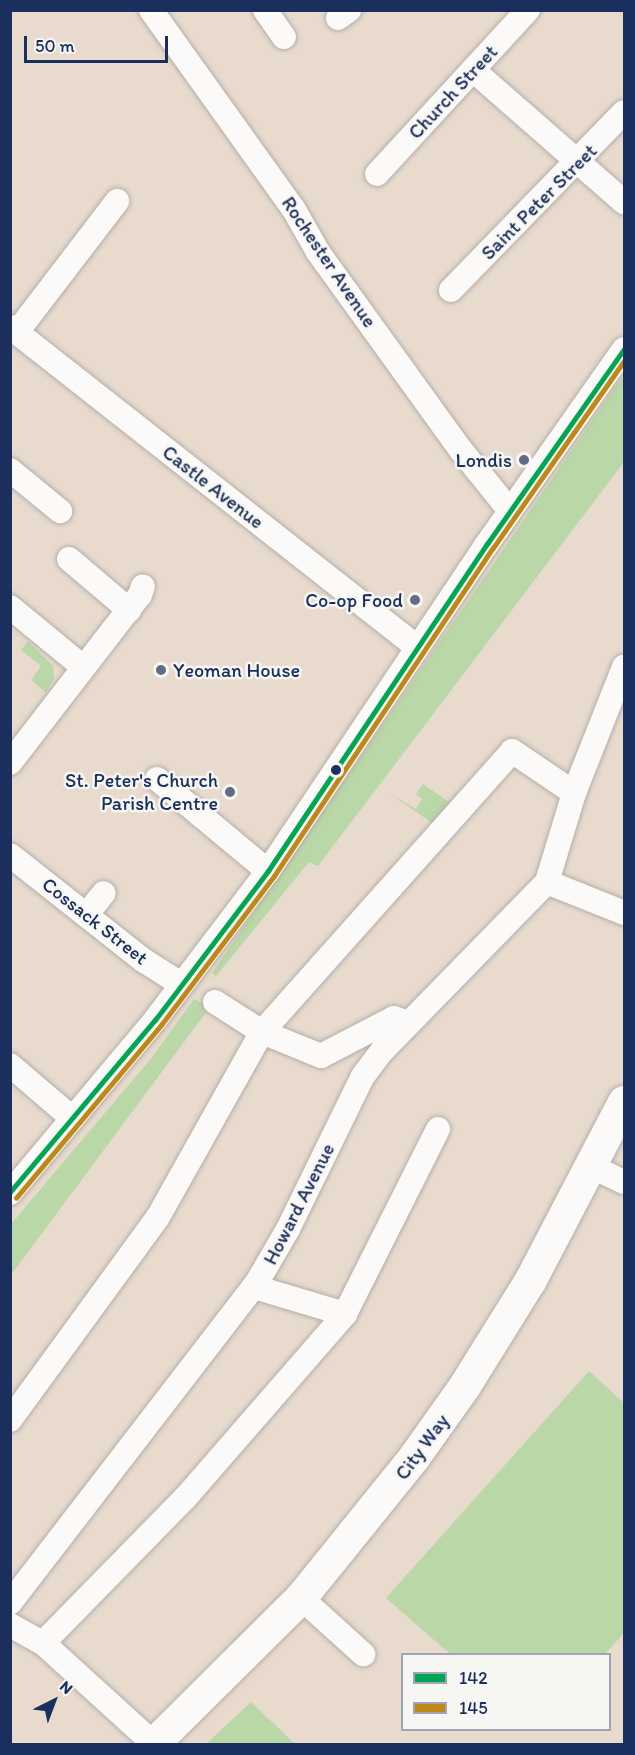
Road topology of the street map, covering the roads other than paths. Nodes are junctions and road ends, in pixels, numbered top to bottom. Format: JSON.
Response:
{"nodes":[{"id":1,"x":151,"y":10,"type":"edge"},
{"id":2,"x":265,"y":10,"type":"edge"},
{"id":3,"x":528,"y":10,"type":"edge"},
{"id":4,"x":284,"y":36,"type":"dead end"},
{"id":5,"x":473,"y":70,"type":"junction"},
{"id":6,"x":624,"y":112,"type":"edge"},
{"id":7,"x":578,"y":164,"type":"junction"},
{"id":8,"x":377,"y":174,"type":"dead end"},
{"id":9,"x":117,"y":201,"type":"dead end"},
{"id":10,"x":624,"y":202,"type":"edge"},
{"id":11,"x":451,"y":290,"type":"dead end"},
{"id":12,"x":14,"y":330,"type":"edge"},
{"id":13,"x":624,"y":349,"type":"edge"},
{"id":14,"x":12,"y":475,"type":"edge"},
{"id":15,"x":60,"y":511,"type":"dead end"},
{"id":16,"x":510,"y":511,"type":"junction"},
{"id":17,"x":69,"y":559,"type":"dead end"},
{"id":18,"x":143,"y":586,"type":"dead end"},
{"id":19,"x":10,"y":607,"type":"edge"},
{"id":20,"x":129,"y":610,"type":"junction"},
{"id":21,"x":417,"y":647,"type":"junction"},
{"id":22,"x":83,"y":667,"type":"junction"},
{"id":23,"x":624,"y":667,"type":"edge"},
{"id":24,"x":10,"y":763,"type":"edge"},
{"id":25,"x":157,"y":779,"type":"dead end"},
{"id":26,"x":574,"y":793,"type":"junction"},
{"id":27,"x":10,"y":855,"type":"edge"},
{"id":28,"x":268,"y":870,"type":"junction"},
{"id":29,"x":547,"y":882,"type":"junction"},
{"id":30,"x":104,"y":893,"type":"dead end"},
{"id":31,"x":624,"y":913,"type":"edge"},
{"id":32,"x":87,"y":915,"type":"junction"},
{"id":33,"x":181,"y":984,"type":"junction"},
{"id":34,"x":215,"y":1002,"type":"dead end"},
{"id":35,"x":408,"y":1023,"type":"junction"},
{"id":36,"x":262,"y":1032,"type":"junction"},
{"id":37,"x":10,"y":1065,"type":"edge"},
{"id":38,"x":624,"y":1102,"type":"edge"},
{"id":39,"x":72,"y":1118,"type":"junction"},
{"id":40,"x":438,"y":1129,"type":"dead end"},
{"id":41,"x":593,"y":1167,"type":"junction"},
{"id":42,"x":624,"y":1182,"type":"edge"},
{"id":43,"x":10,"y":1193,"type":"edge"},
{"id":44,"x":254,"y":1287,"type":"junction"},
{"id":45,"x":345,"y":1314,"type":"junction"},
{"id":46,"x":10,"y":1420,"type":"edge"},
{"id":47,"x":301,"y":1598,"type":"junction"},
{"id":48,"x":10,"y":1603,"type":"edge"},
{"id":49,"x":10,"y":1625,"type":"edge"},
{"id":50,"x":43,"y":1643,"type":"junction"},
{"id":51,"x":363,"y":1654,"type":"dead end"},
{"id":52,"x":154,"y":1744,"type":"edge"}],
"edges":[{"from":1,"to":16,"type":"street","name":"Rochester Avenue"},
{"from":2,"to":4,"type":"street"},
{"from":3,"to":5,"type":"street","name":"Church Street"},
{"from":5,"to":7,"type":"street"},
{"from":5,"to":8,"type":"street","name":"Church Street"},
{"from":6,"to":7,"type":"street","name":"Saint Peter Street"},
{"from":7,"to":10,"type":"street"},
{"from":7,"to":11,"type":"street","name":"Saint Peter Street"},
{"from":9,"to":12,"type":"street"},
{"from":12,"to":21,"type":"street","name":"Castle Avenue"},
{"from":13,"to":16,"type":"street"},
{"from":14,"to":15,"type":"street"},
{"from":16,"to":21,"type":"street"},
{"from":17,"to":20,"type":"street"},
{"from":18,"to":20,"type":"street"},
{"from":19,"to":22,"type":"street"},
{"from":20,"to":22,"type":"street"},
{"from":21,"to":28,"type":"street"},
{"from":22,"to":24,"type":"street"},
{"from":23,"to":26,"type":"street"},
{"from":25,"to":28,"type":"street"},
{"from":26,"to":29,"type":"street"},
{"from":26,"to":36,"type":"street"},
{"from":27,"to":32,"type":"street","name":"Cossack Street"},
{"from":28,"to":33,"type":"street"},
{"from":29,"to":31,"type":"street"},
{"from":29,"to":35,"type":"street","name":"Howard Avenue"},
{"from":30,"to":32,"type":"street"},
{"from":32,"to":33,"type":"street","name":"Cossack Street"},
{"from":33,"to":39,"type":"street"},
{"from":34,"to":36,"type":"street"},
{"from":35,"to":36,"type":"street"},
{"from":35,"to":44,"type":"street","name":"Howard Avenue"},
{"from":36,"to":46,"type":"street"},
{"from":37,"to":39,"type":"street"},
{"from":38,"to":41,"type":"main road","name":"City Way"},
{"from":39,"to":43,"type":"street"},
{"from":40,"to":45,"type":"street"},
{"from":41,"to":42,"type":"street"},
{"from":41,"to":47,"type":"main road","name":"City Way"},
{"from":44,"to":45,"type":"street"},
{"from":44,"to":48,"type":"street","name":"Howard Avenue"},
{"from":45,"to":50,"type":"street"},
{"from":47,"to":51,"type":"street"},
{"from":47,"to":52,"type":"main road","name":"City Way"},
{"from":49,"to":50,"type":"street"},
{"from":50,"to":52,"type":"street"}]}
